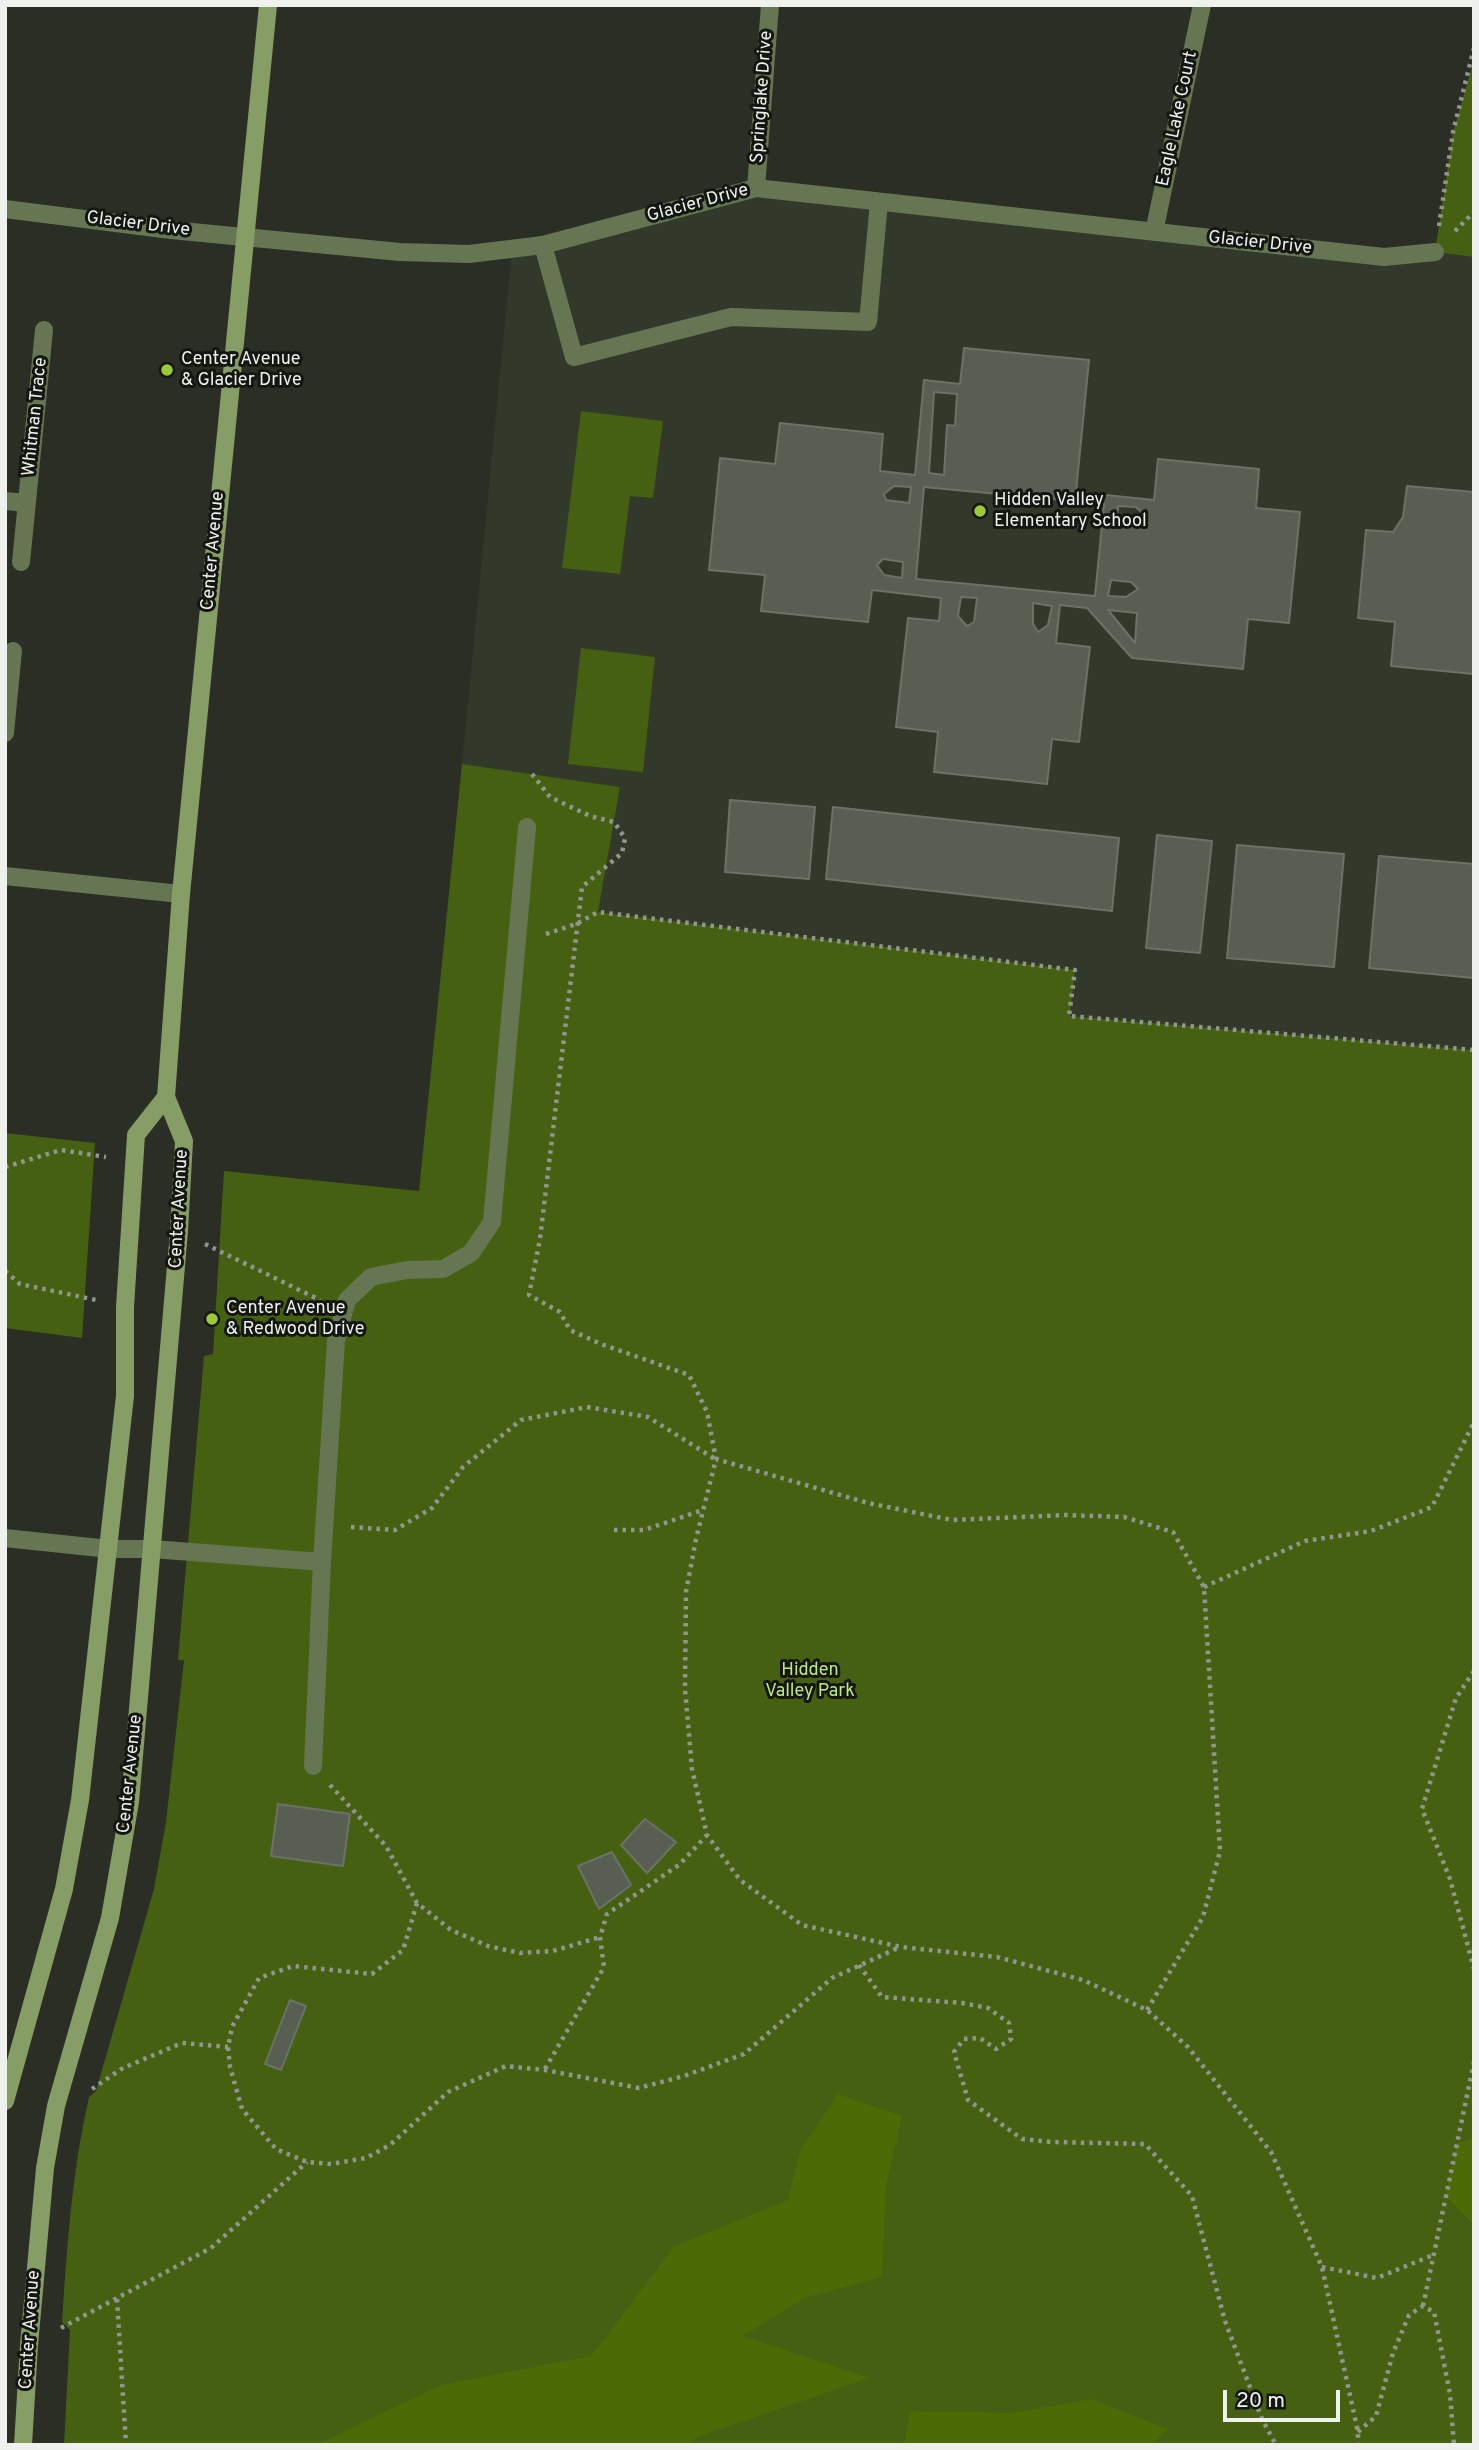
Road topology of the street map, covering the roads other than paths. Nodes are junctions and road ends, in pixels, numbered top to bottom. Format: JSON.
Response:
{"nodes":[{"id":1,"x":268,"y":5,"type":"edge"},
{"id":2,"x":770,"y":5,"type":"edge"},
{"id":3,"x":1202,"y":5,"type":"edge"},
{"id":4,"x":756,"y":188,"type":"junction"},
{"id":5,"x":879,"y":202,"type":"junction"},
{"id":6,"x":5,"y":209,"type":"edge"},
{"id":7,"x":1154,"y":232,"type":"junction"},
{"id":8,"x":244,"y":236,"type":"junction"},
{"id":9,"x":543,"y":245,"type":"junction"},
{"id":10,"x":1435,"y":252,"type":"road end"},
{"id":11,"x":44,"y":330,"type":"dead end"},
{"id":12,"x":5,"y":501,"type":"edge"},
{"id":13,"x":27,"y":503,"type":"junction"},
{"id":14,"x":21,"y":562,"type":"dead end"},
{"id":15,"x":13,"y":651,"type":"dead end"},
{"id":16,"x":5,"y":733,"type":"edge"},
{"id":17,"x":527,"y":827,"type":"dead end"},
{"id":18,"x":5,"y":876,"type":"edge"},
{"id":19,"x":181,"y":894,"type":"junction"},
{"id":20,"x":166,"y":1097,"type":"junction"},
{"id":21,"x":5,"y":1538,"type":"edge"},
{"id":22,"x":109,"y":1549,"type":"junction"},
{"id":23,"x":152,"y":1549,"type":"junction"},
{"id":24,"x":322,"y":1562,"type":"junction"},
{"id":25,"x":313,"y":1766,"type":"road end"},
{"id":26,"x":5,"y":2101,"type":"edge"},
{"id":27,"x":23,"y":2445,"type":"edge"}],
"edges":[{"from":1,"to":8,"type":"street","name":"Center Avenue"},
{"from":2,"to":4,"type":"street","name":"Springlake Drive"},
{"from":3,"to":7,"type":"street","name":"Eagle Lake Court"},
{"from":4,"to":5,"type":"street","name":"Glacier Drive"},
{"from":4,"to":9,"type":"street","name":"Glacier Drive"},
{"from":5,"to":7,"type":"street","name":"Glacier Drive"},
{"from":5,"to":9,"type":"street"},
{"from":6,"to":8,"type":"street","name":"Glacier Drive"},
{"from":7,"to":10,"type":"street","name":"Glacier Drive"},
{"from":8,"to":9,"type":"street","name":"Glacier Drive"},
{"from":8,"to":19,"type":"street","name":"Center Avenue"},
{"from":11,"to":13,"type":"street","name":"Whitman Trace"},
{"from":12,"to":13,"type":"street"},
{"from":13,"to":14,"type":"street","name":"Whitman Trace"},
{"from":15,"to":16,"type":"street"},
{"from":17,"to":24,"type":"street"},
{"from":18,"to":19,"type":"street"},
{"from":19,"to":20,"type":"street","name":"Center Avenue"},
{"from":20,"to":22,"type":"street"},
{"from":20,"to":23,"type":"street","name":"Center Avenue"},
{"from":21,"to":22,"type":"street"},
{"from":22,"to":23,"type":"street"},
{"from":22,"to":26,"type":"street"},
{"from":23,"to":24,"type":"street"},
{"from":23,"to":27,"type":"street","name":"Center Avenue"},
{"from":24,"to":25,"type":"street"}]}
